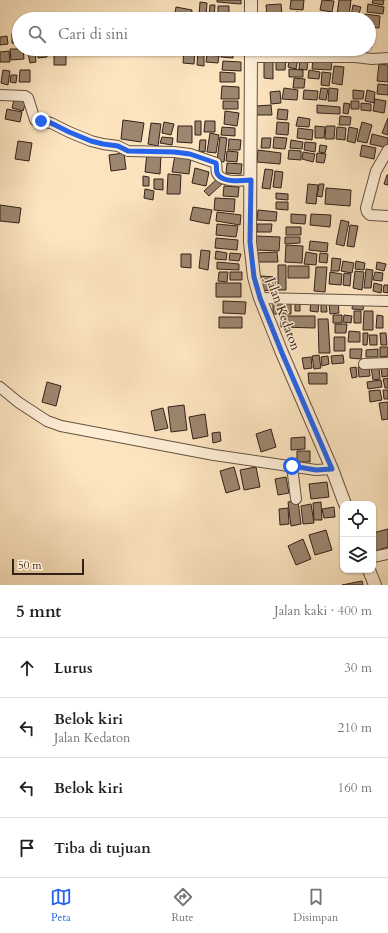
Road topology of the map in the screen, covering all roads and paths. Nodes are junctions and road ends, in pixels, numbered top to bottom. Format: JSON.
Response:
{"nodes":[{"id":1,"x":251,"y":0,"type":"edge"},
{"id":2,"x":251,"y":12,"type":"edge"},
{"id":3,"x":251,"y":56,"type":"edge"},
{"id":4,"x":329,"y":56,"type":"edge"},
{"id":5,"x":388,"y":58,"type":"edge"},
{"id":6,"x":0,"y":95,"type":"edge"},
{"id":7,"x":388,"y":150,"type":"edge"},
{"id":8,"x":251,"y":180,"type":"junction"},
{"id":9,"x":388,"y":216,"type":"edge"},
{"id":10,"x":260,"y":298,"type":"junction"},
{"id":11,"x":388,"y":301,"type":"edge"},
{"id":12,"x":388,"y":363,"type":"edge"},
{"id":13,"x":364,"y":364,"type":"dead end"},
{"id":14,"x":0,"y":387,"type":"edge"},
{"id":15,"x":292,"y":466,"type":"junction"},
{"id":16,"x":332,"y":469,"type":"junction"},
{"id":17,"x":296,"y":499,"type":"dead end"},
{"id":18,"x":344,"y":501,"type":"edge"},
{"id":19,"x":388,"y":554,"type":"edge"},
{"id":20,"x":376,"y":556,"type":"edge"},
{"id":21,"x":371,"y":573,"type":"edge"},
{"id":22,"x":375,"y":585,"type":"edge"}],
"edges":[{"from":1,"to":2,"type":"street"},
{"from":3,"to":8,"type":"street","name":"Jalan Kedaton"},
{"from":4,"to":5,"type":"street"},
{"from":6,"to":8,"type":"street"},
{"from":7,"to":9,"type":"street"},
{"from":8,"to":10,"type":"street","name":"Jalan Kedaton"},
{"from":10,"to":11,"type":"street"},
{"from":10,"to":16,"type":"street","name":"Jalan Kedaton"},
{"from":12,"to":13,"type":"street"},
{"from":14,"to":15,"type":"street"},
{"from":15,"to":16,"type":"street"},
{"from":15,"to":17,"type":"street"},
{"from":16,"to":18,"type":"street","name":"Jalan Kedaton"},
{"from":19,"to":20,"type":"street"},
{"from":21,"to":22,"type":"street"}]}
